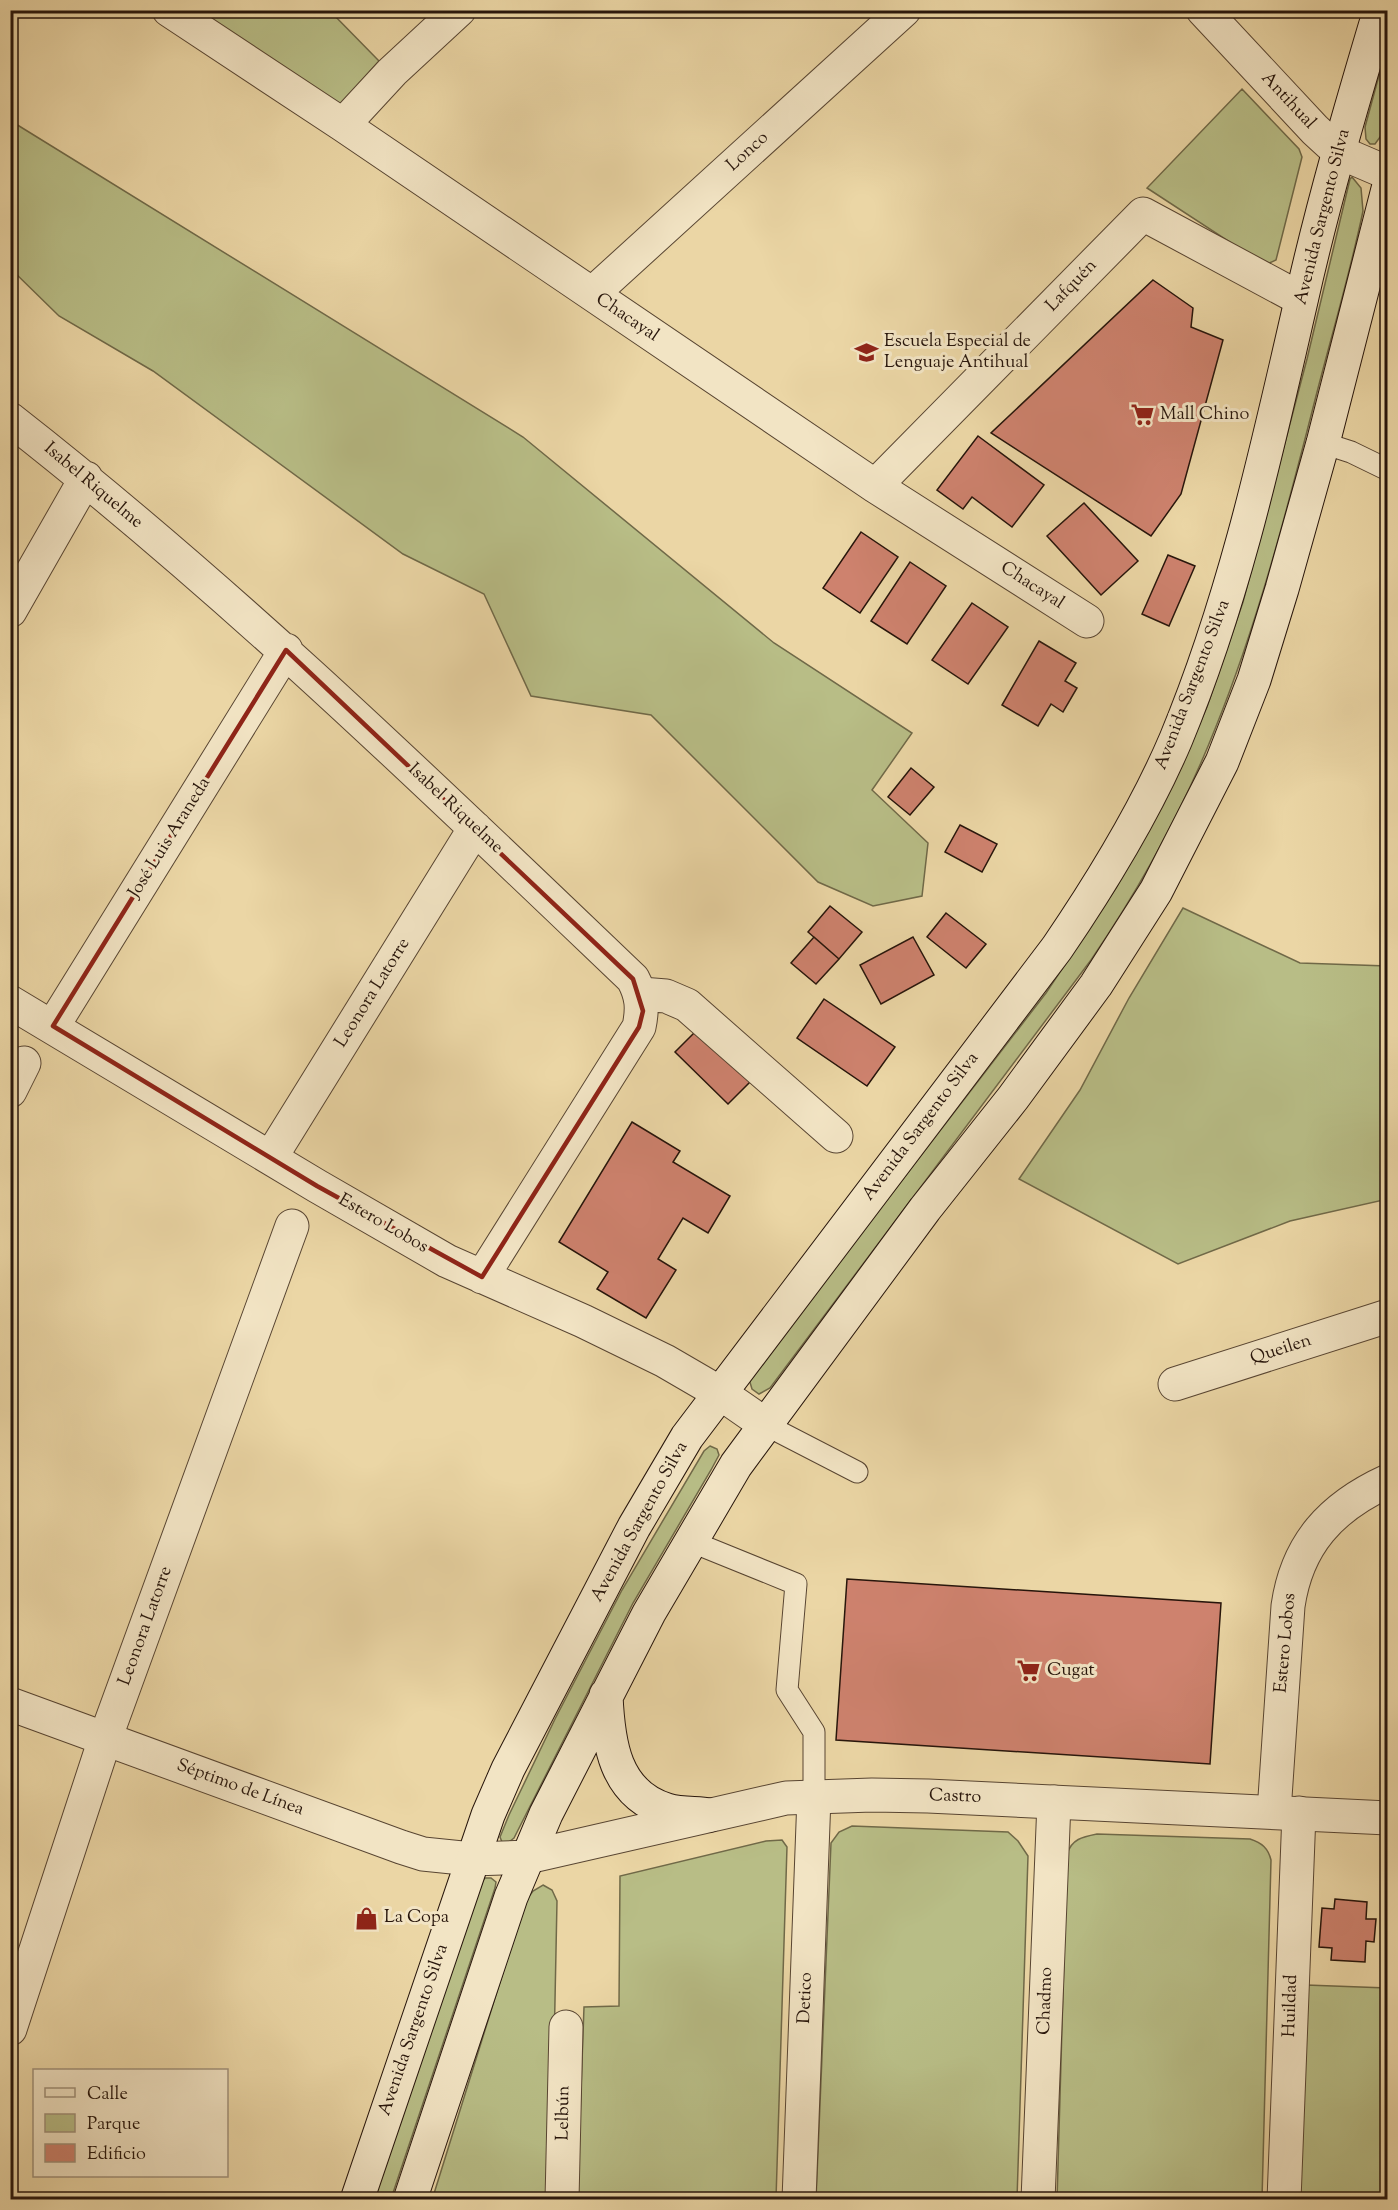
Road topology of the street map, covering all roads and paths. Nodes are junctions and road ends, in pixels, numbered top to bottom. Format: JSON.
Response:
{"nodes":[{"id":1,"x":169,"y":10,"type":"edge"},
{"id":2,"x":459,"y":10,"type":"edge"},
{"id":3,"x":904,"y":10,"type":"edge"},
{"id":4,"x":1203,"y":10,"type":"edge"},
{"id":5,"x":1380,"y":10,"type":"edge"},
{"id":6,"x":343,"y":125,"type":"junction"},
{"id":7,"x":1339,"y":152,"type":"junction"},
{"id":8,"x":1388,"y":173,"type":"edge"},
{"id":9,"x":1388,"y":189,"type":"edge"},
{"id":10,"x":592,"y":294,"type":"junction"},
{"id":11,"x":1301,"y":299,"type":"junction"},
{"id":12,"x":10,"y":418,"type":"edge"},
{"id":13,"x":1323,"y":444,"type":"junction"},
{"id":14,"x":1388,"y":470,"type":"edge"},
{"id":15,"x":86,"y":477,"type":"junction"},
{"id":16,"x":875,"y":486,"type":"junction"},
{"id":17,"x":10,"y":611,"type":"edge"},
{"id":18,"x":1087,"y":621,"type":"dead end"},
{"id":19,"x":286,"y":650,"type":"junction"},
{"id":20,"x":475,"y":828,"type":"junction"},
{"id":21,"x":641,"y":994,"type":"junction"},
{"id":22,"x":10,"y":1002,"type":"edge"},
{"id":23,"x":53,"y":1026,"type":"junction"},
{"id":24,"x":836,"y":1136,"type":"dead end"},
{"id":25,"x":271,"y":1157,"type":"junction"},
{"id":26,"x":292,"y":1226,"type":"dead end"},
{"id":27,"x":482,"y":1277,"type":"junction"},
{"id":28,"x":1388,"y":1316,"type":"edge"},
{"id":29,"x":1175,"y":1384,"type":"dead end"},
{"id":30,"x":720,"y":1393,"type":"junction"},
{"id":31,"x":766,"y":1425,"type":"junction"},
{"id":32,"x":857,"y":1472,"type":"dead end"},
{"id":33,"x":1388,"y":1481,"type":"edge"},
{"id":34,"x":690,"y":1541,"type":"junction"},
{"id":35,"x":606,"y":1694,"type":"junction"},
{"id":36,"x":10,"y":1704,"type":"edge"},
{"id":37,"x":105,"y":1739,"type":"junction"},
{"id":38,"x":814,"y":1797,"type":"junction"},
{"id":39,"x":1054,"y":1802,"type":"junction"},
{"id":40,"x":1287,"y":1813,"type":"junction"},
{"id":41,"x":710,"y":1815,"type":"junction"},
{"id":42,"x":1388,"y":1818,"type":"edge"},
{"id":43,"x":528,"y":1857,"type":"junction"},
{"id":44,"x":472,"y":1859,"type":"junction"},
{"id":45,"x":566,"y":2027,"type":"dead end"},
{"id":46,"x":10,"y":2029,"type":"edge"},
{"id":47,"x":357,"y":2199,"type":"edge"},
{"id":48,"x":410,"y":2199,"type":"edge"},
{"id":49,"x":562,"y":2199,"type":"edge"},
{"id":50,"x":799,"y":2199,"type":"edge"},
{"id":51,"x":1038,"y":2199,"type":"edge"},
{"id":52,"x":1284,"y":2199,"type":"edge"}],
"edges":[{"from":1,"to":6,"type":"street","name":"Chacayal"},
{"from":2,"to":6,"type":"street"},
{"from":3,"to":10,"type":"street","name":"Lonco"},
{"from":4,"to":7,"type":"street","name":"Antihual"},
{"from":5,"to":7,"type":"street","name":"Avenida Sargento Silva"},
{"from":6,"to":10,"type":"street","name":"Chacayal"},
{"from":7,"to":8,"type":"street","name":"Antihual"},
{"from":7,"to":11,"type":"street","name":"Avenida Sargento Silva"},
{"from":9,"to":13,"type":"street"},
{"from":10,"to":16,"type":"street","name":"Chacayal"},
{"from":11,"to":16,"type":"street","name":"Lafquén"},
{"from":11,"to":30,"type":"street","name":"Avenida Sargento Silva"},
{"from":12,"to":15,"type":"street","name":"Isabel Riquelme"},
{"from":13,"to":14,"type":"lane"},
{"from":13,"to":31,"type":"street"},
{"from":15,"to":17,"type":"street"},
{"from":15,"to":19,"type":"street","name":"Isabel Riquelme"},
{"from":16,"to":18,"type":"street","name":"Chacayal"},
{"from":19,"to":20,"type":"street","name":"Isabel Riquelme"},
{"from":19,"to":23,"type":"street","name":"José Luis Araneda"},
{"from":20,"to":21,"type":"street","name":"Isabel Riquelme"},
{"from":20,"to":25,"type":"street","name":"Leonora Latorre"},
{"from":21,"to":24,"type":"street"},
{"from":21,"to":27,"type":"street"},
{"from":22,"to":23,"type":"street","name":"Estero Lobos"},
{"from":23,"to":25,"type":"street","name":"Estero Lobos"},
{"from":25,"to":27,"type":"street","name":"Estero Lobos"},
{"from":26,"to":37,"type":"street","name":"Leonora Latorre"},
{"from":27,"to":30,"type":"street","name":"Estero Lobos"},
{"from":28,"to":29,"type":"street","name":"Queilen"},
{"from":30,"to":31,"type":"street","name":"Estero Lobos"},
{"from":30,"to":44,"type":"street","name":"Avenida Sargento Silva"},
{"from":31,"to":32,"type":"lane"},
{"from":31,"to":34,"type":"street"},
{"from":33,"to":40,"type":"street","name":"Estero Lobos"},
{"from":34,"to":35,"type":"street"},
{"from":34,"to":38,"type":"lane"},
{"from":35,"to":41,"type":"street"},
{"from":35,"to":43,"type":"street"},
{"from":36,"to":37,"type":"street","name":"Séptimo de Línea"},
{"from":37,"to":44,"type":"street","name":"Séptimo de Línea"},
{"from":37,"to":46,"type":"street","name":"Leonora Latorre"},
{"from":38,"to":39,"type":"street","name":"Castro"},
{"from":38,"to":41,"type":"street","name":"Castro"},
{"from":38,"to":50,"type":"street","name":"Detico"},
{"from":39,"to":40,"type":"street","name":"Castro"},
{"from":39,"to":51,"type":"street","name":"Chadmo"},
{"from":40,"to":42,"type":"street","name":"Castro"},
{"from":40,"to":52,"type":"street","name":"Huildad"},
{"from":41,"to":43,"type":"street","name":"Castro"},
{"from":43,"to":44,"type":"street","name":"Séptimo de Línea"},
{"from":43,"to":48,"type":"street"},
{"from":44,"to":47,"type":"street","name":"Avenida Sargento Silva"},
{"from":45,"to":49,"type":"street","name":"Lelbún"}]}
